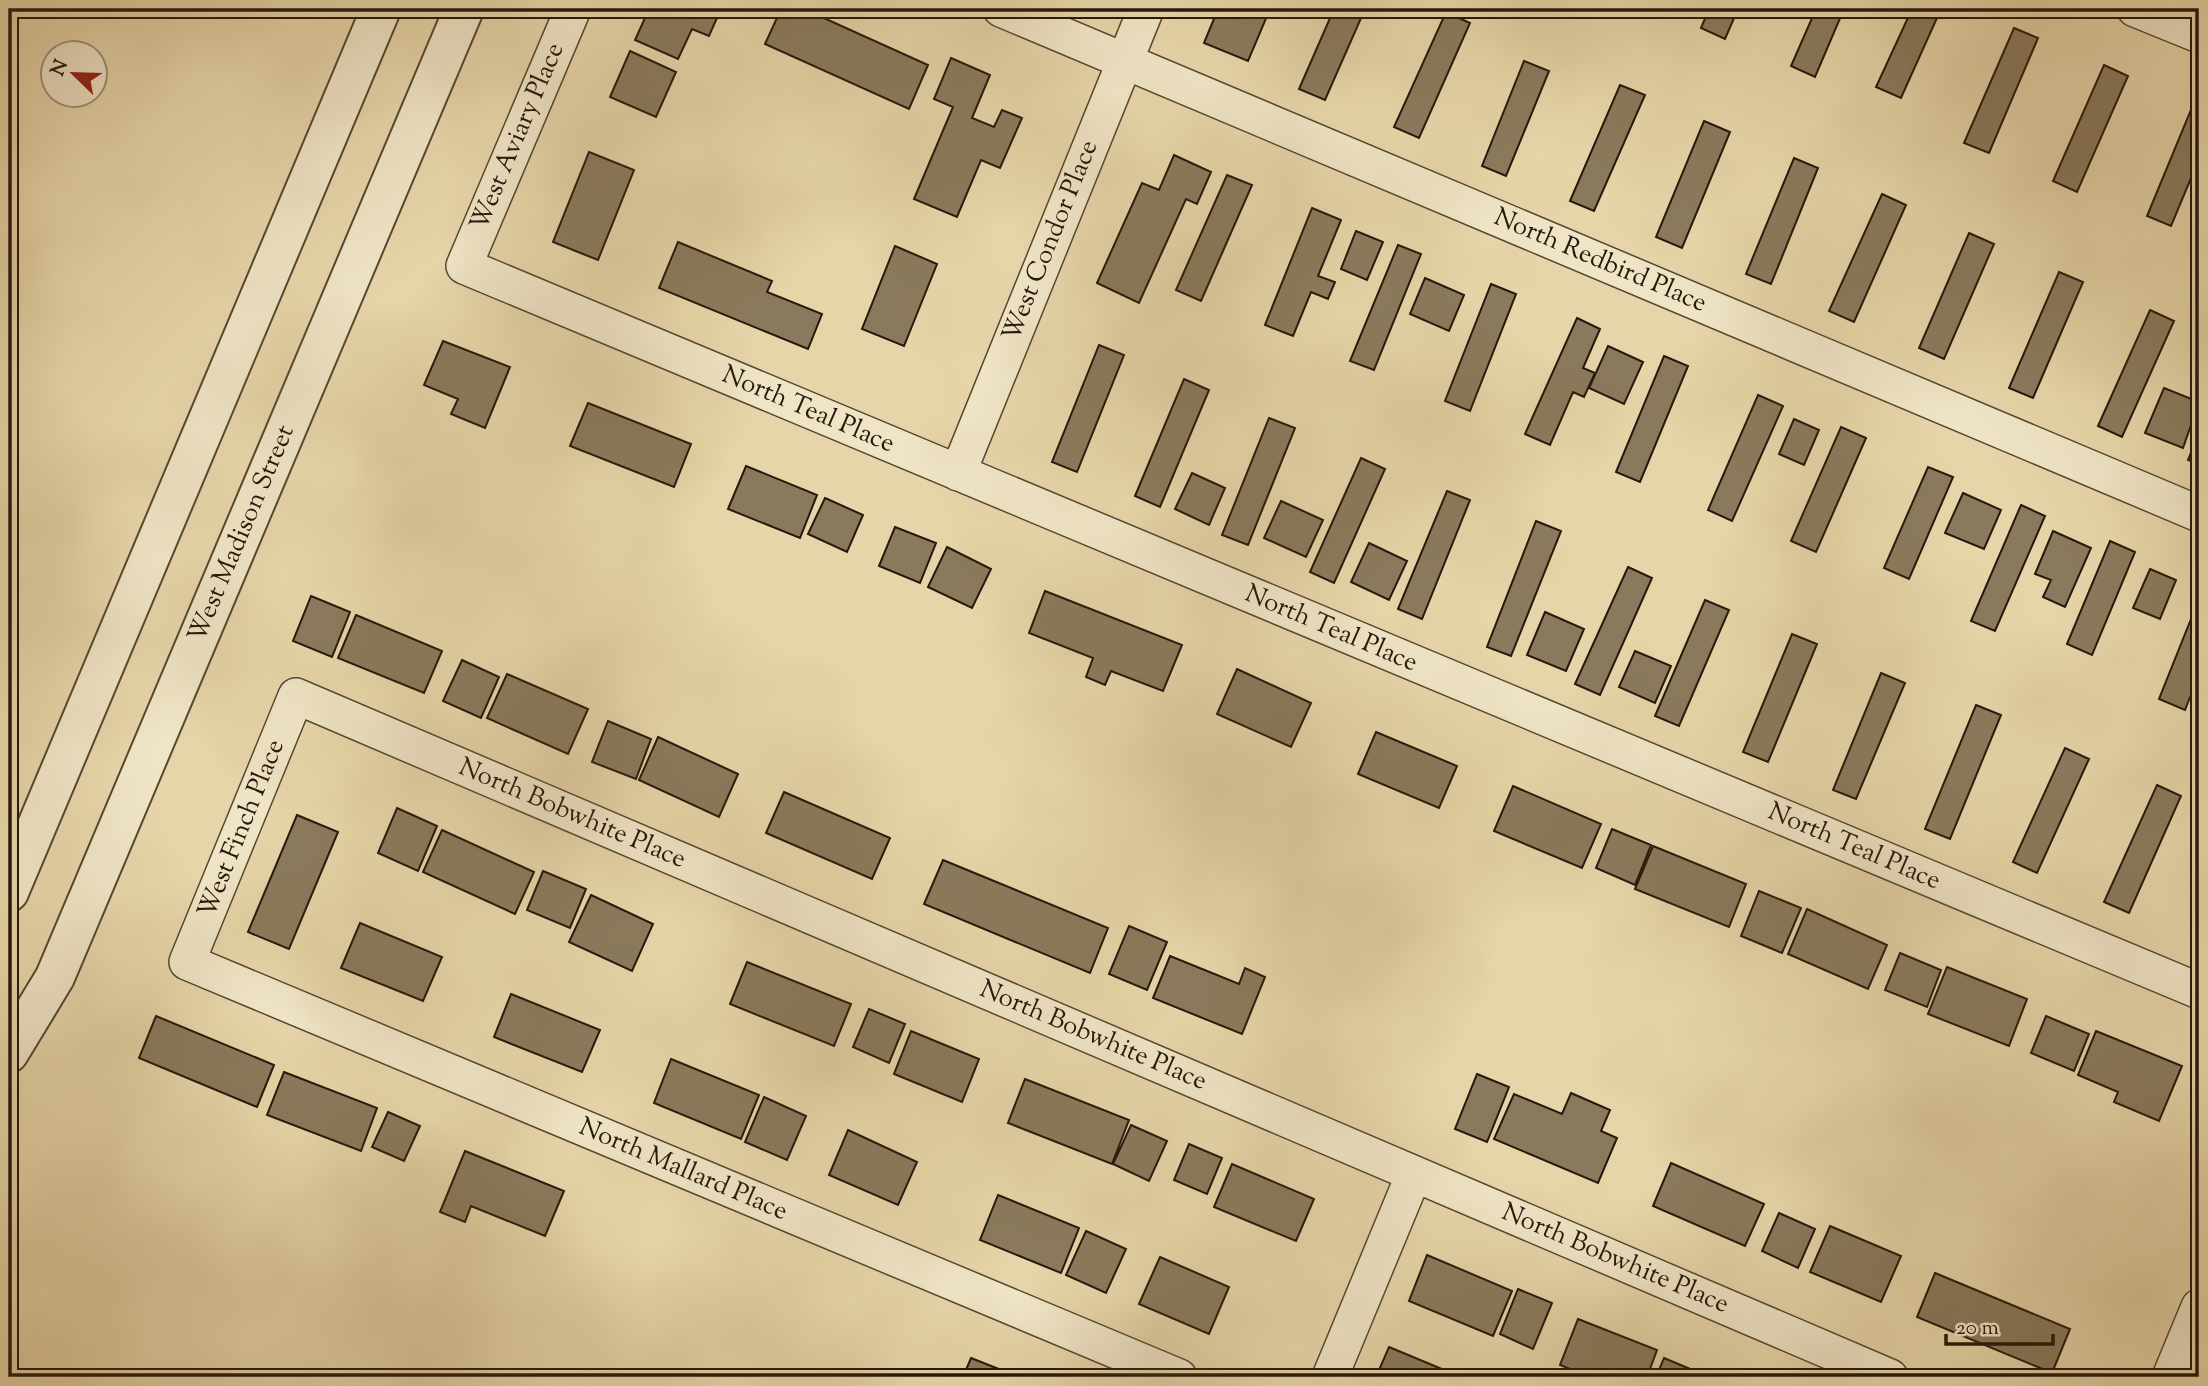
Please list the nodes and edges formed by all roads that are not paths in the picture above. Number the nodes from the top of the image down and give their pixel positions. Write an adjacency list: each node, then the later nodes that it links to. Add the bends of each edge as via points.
1 (382, 9): 13 (street)
2 (464, 9): 16 (street, West Madison Street, via 55,977)
3 (573, 9): 9 (street, West Aviary Place)
4 (1001, 9): 8 (street, North Redbird Place)
5 (1146, 9): 8 (street, West Condor Place)
6 (2135, 9): 7 (street)
7 (2199, 35)
8 (1124, 60): 10 (street, West Condor Place); 11 (street, North Redbird Place)
9 (464, 266): 10 (street, North Teal Place)
10 (958, 473): 15 (street, North Teal Place)
11 (2199, 514)
12 (296, 696): 14 (street, West Finch Place); 17 (street, North Bobwhite Place)
13 (9, 892)
14 (187, 962): 19 (street, North Mallard Place)
15 (2199, 992)
16 (9, 1053)
17 (1414, 1174): 20 (street); 21 (street, North Bobwhite Place)
18 (2199, 1307): 22 (street)
19 (1180, 1377)
20 (1330, 1377)
21 (1891, 1377)
22 (2169, 1377)

